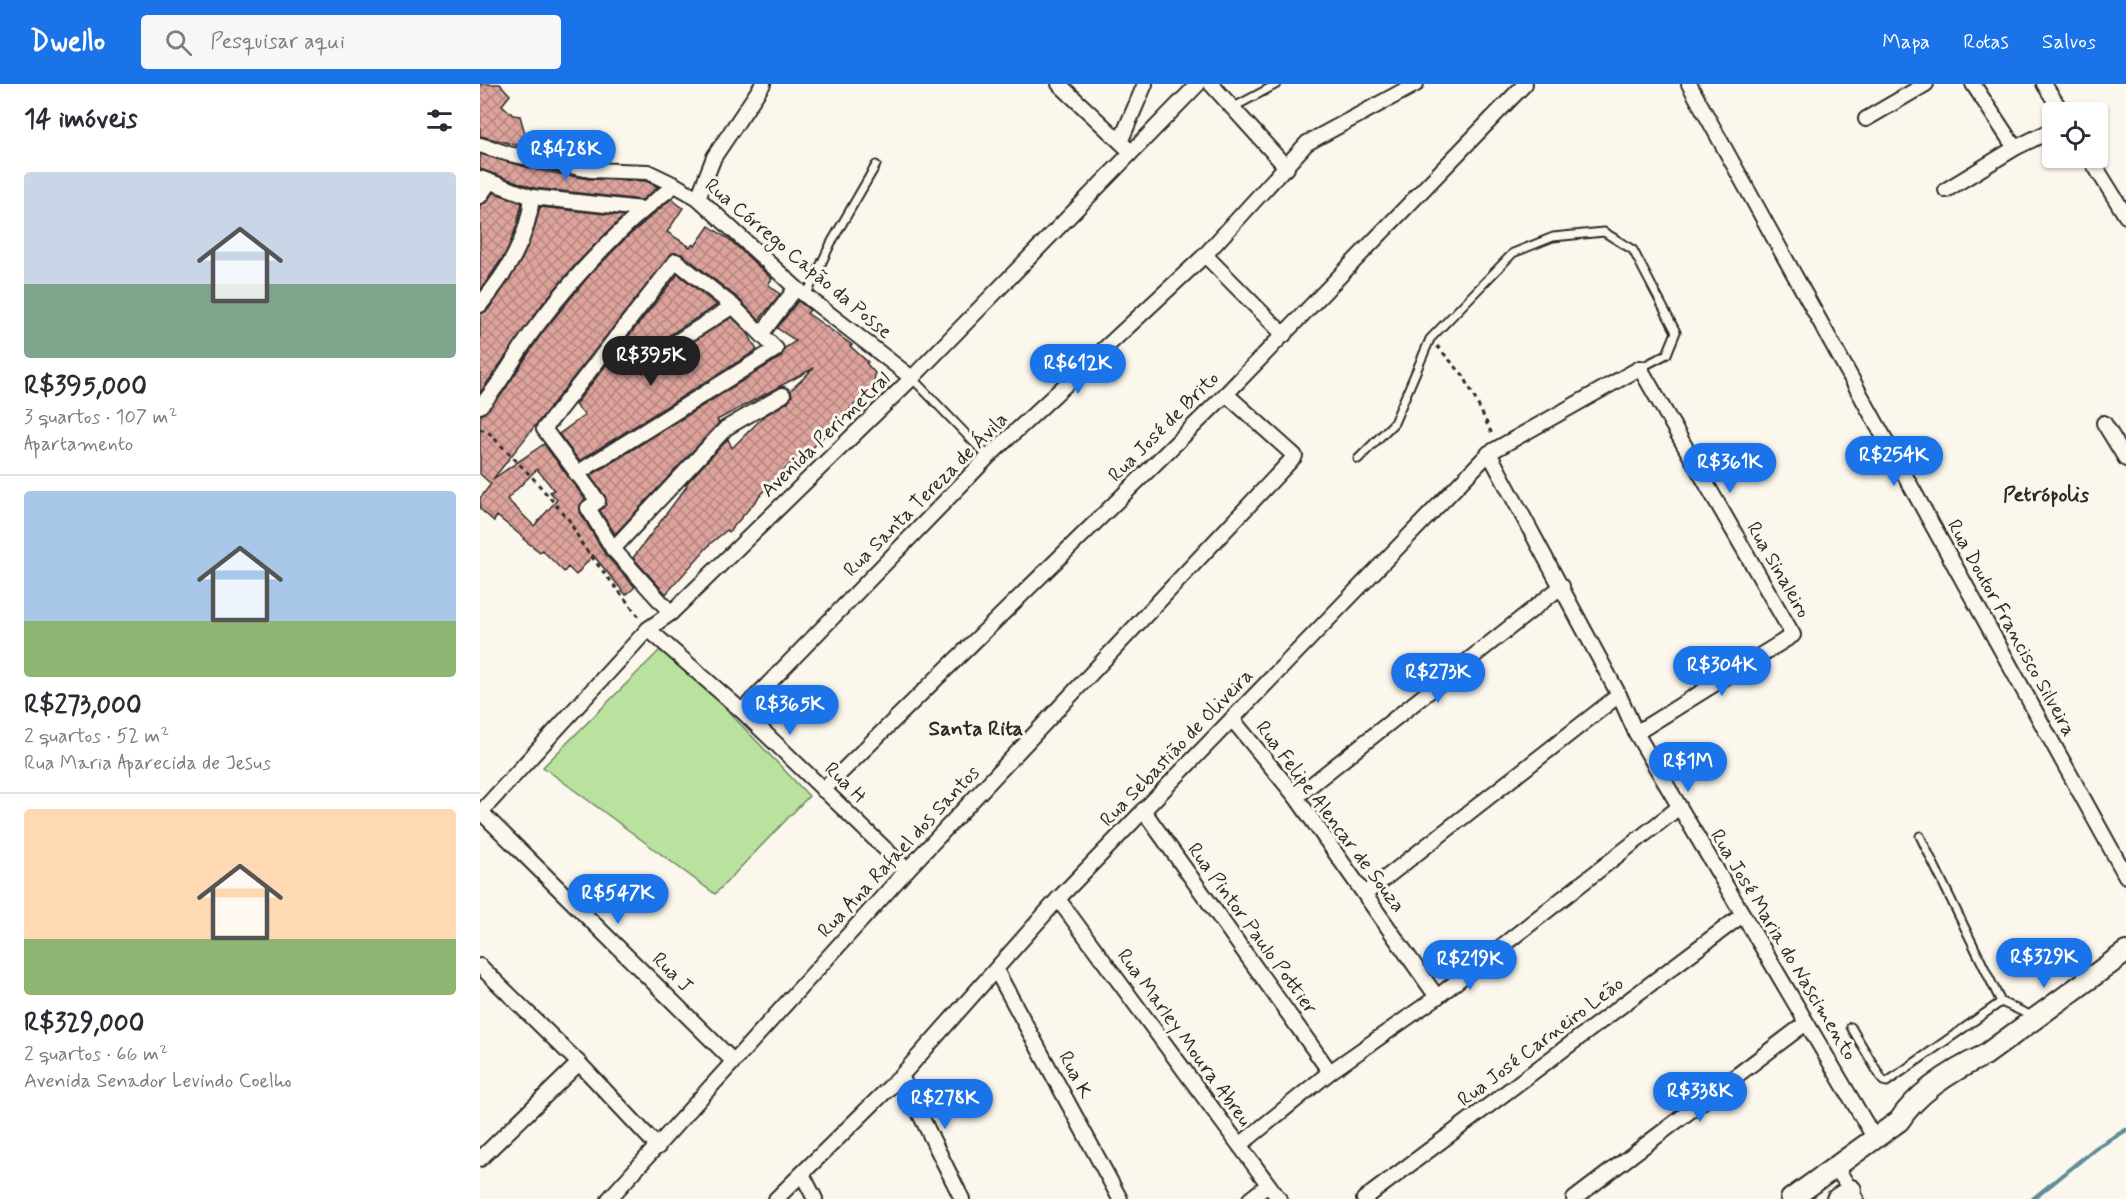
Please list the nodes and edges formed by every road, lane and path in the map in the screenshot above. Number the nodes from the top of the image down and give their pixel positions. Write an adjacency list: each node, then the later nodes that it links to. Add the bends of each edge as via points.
1 (763, 84): 29 (street, via 714,157)
2 (1059, 84): 17 (street)
3 (1145, 84): 17 (street)
4 (1198, 84): 20 (street, Avenida Perimetral)
5 (1211, 84): 14 (street)
6 (1277, 84): 14 (lane)
7 (1416, 84): 22 (street, Rua Santa Tereza de Ávila, via 1307,143)
8 (1525, 84): 37 (street, Rua José de Brito)
9 (1689, 84): 67 (street, Rua Doutor Francisco Silveira)
10 (1926, 84): 15 (street)
11 (1973, 84): 19 (street)
12 (2047, 85): 13 (street)
13 (2056, 102)
14 (1232, 108): 22 (street)
15 (1866, 119)
16 (2042, 134): 19 (street)
17 (1121, 140): 20 (street)
18 (480, 145): 25 (street, Rua Córrego Capão da Posse, via 590,170 648,172)
19 (2014, 147): 26 (street)
20 (1131, 152): 41 (street, Avenida Perimetral)
21 (876, 165): 33 (lane)
22 (1287, 168): 32 (street, Rua Santa Tereza de Ávila)
23 (2096, 168): 31 (street)
24 (484, 181): 27 (street); 28 (street)
25 (675, 185): 29 (street, Rua Córrego Capão da Posse); 30 (street)
26 (1946, 190)
27 (480, 196)
28 (532, 197): 30 (street); 34 (street, via 530,222 517,252)
29 (698, 198): 33 (street, Rua Córrego Capão da Posse)
30 (642, 209): 44 (street, via 584,268 535,327)
31 (2126, 216)
32 (1205, 255): 37 (street); 48 (street, Rua Santa Tereza de Ávila)
33 (801, 292): 36 (street); 41 (street, Rua Córrego Capão da Posse)
34 (480, 305)
35 (733, 306): 36 (street); 38 (street, via 642,364); 38 (street, via 676,261)
36 (762, 333): 51 (street, via 776,349)
37 (1284, 335): 42 (street, Rua José de Brito)
38 (616, 337): 51 (street, via 544,429)
39 (1430, 339): 40 (lane, via 1514,253 1553,237 1604,232 1633,250 1676,332 1667,354); 47 (path, via 1464,376 1493,434); 49 (lane, via 1394,423)
40 (1640, 368): 47 (street, Rua Sebastião de Oliveira); 59 (street, Rua Sinaleiro, via 1793,635)
41 (912, 378): 48 (lane); 54 (street, Avenida Perimetral)
42 (1226, 394): 60 (street, Rua José de Brito); 66 (street, Rua Ana Rafael dos Santos, via 1295,456)
43 (783, 395): 52 (street, via 726,428)
44 (480, 406)
45 (2104, 423): 50 (street)
46 (480, 429): 55 (path, via 488,432 569,520 583,546)
47 (1490, 453): 53 (street, Rua José Maria do Nascimento); 58 (street, Rua Sebastião de Oliveira)
48 (988, 457): 57 (street, Rua Santa Tereza de Ávila)
49 (1358, 459)
50 (2126, 459)
51 (576, 474): 52 (street, via 598,501 588,508)
52 (613, 549): 54 (street)
53 (1562, 586): 56 (street, Rua José Maria do Nascimento); 61 (street)
54 (671, 613): 55 (street, Avenida Perimetral)
55 (648, 629): 57 (street, Rua H); 64 (street, Avenida Perimetral)
56 (1619, 694): 59 (street, Rua José Maria do Nascimento); 68 (street)
57 (742, 711): 60 (street, Rua H)
58 (1232, 719): 61 (street, Rua Felipe Alencar de Souza); 63 (street, Rua Sebastião de Oliveira)
59 (1636, 733): 62 (street, Rua José Maria do Nascimento)
60 (823, 790): 66 (street, Rua H)
61 (1296, 797): 68 (street, Rua Felipe Alencar de Souza)
62 (1678, 808): 70 (street, Rua José Maria do Nascimento); 74 (street)
63 (1143, 810): 69 (street, Rua Sebastião de Oliveira); 81 (street, Rua Pintor Paulo Pottier)
64 (481, 812): 79 (street, Rua J)
65 (1920, 836): 75 (lane)
66 (907, 870): 79 (street, Rua Ana Rafael dos Santos)
67 (2126, 876)
68 (1365, 894): 74 (street, Rua Felipe Alencar de Souza)
69 (1058, 899): 73 (street, Rua Sebastião de Oliveira); 84 (street, Rua Marley Moura Abreu)
70 (1741, 916): 77 (street, Rua José Maria do Nascimento); 98 (street, Rua José Carneiro Leão)
71 (2126, 952): 76 (street)
72 (480, 966): 80 (street)
73 (996, 970): 82 (street, Rua Sebastião de Oliveira); 95 (street, Rua K)
74 (1437, 997): 81 (street)
75 (2001, 1002): 76 (lane); 78 (lane, via 1887,1082 1882,1081)
76 (2038, 1017): 83 (street, via 1910,1104 1899,1121)
77 (1806, 1023): 83 (street, Rua José Maria do Nascimento); 99 (street)
78 (1851, 1027)
79 (733, 1061): 85 (street, Rua Ana Rafael dos Santos)
80 (579, 1063): 85 (street); 86 (street)
81 (1330, 1072): 84 (street)
82 (901, 1076): 88 (street, Rua Sebastião de Oliveira); 94 (street)
83 (1875, 1139): 87 (street)
84 (1240, 1145): 89 (street, Rua Marley Moura Abreu)
85 (658, 1147): 91 (street, Rua Ana Rafael dos Santos)
86 (480, 1159)
87 (1836, 1167): 90 (street); 100 (street)
88 (802, 1174): 92 (street, Rua Sebastião de Oliveira); 93 (street)
89 (1268, 1185): 96 (street); 97 (street, Rua Marley Moura Abreu)
90 (1848, 1196)
91 (609, 1199)
92 (776, 1199)
93 (815, 1199)
94 (962, 1199)
95 (1120, 1199)
96 (1250, 1199)
97 (1280, 1199)
98 (1364, 1199)
99 (1574, 1199)
100 (1791, 1199)

